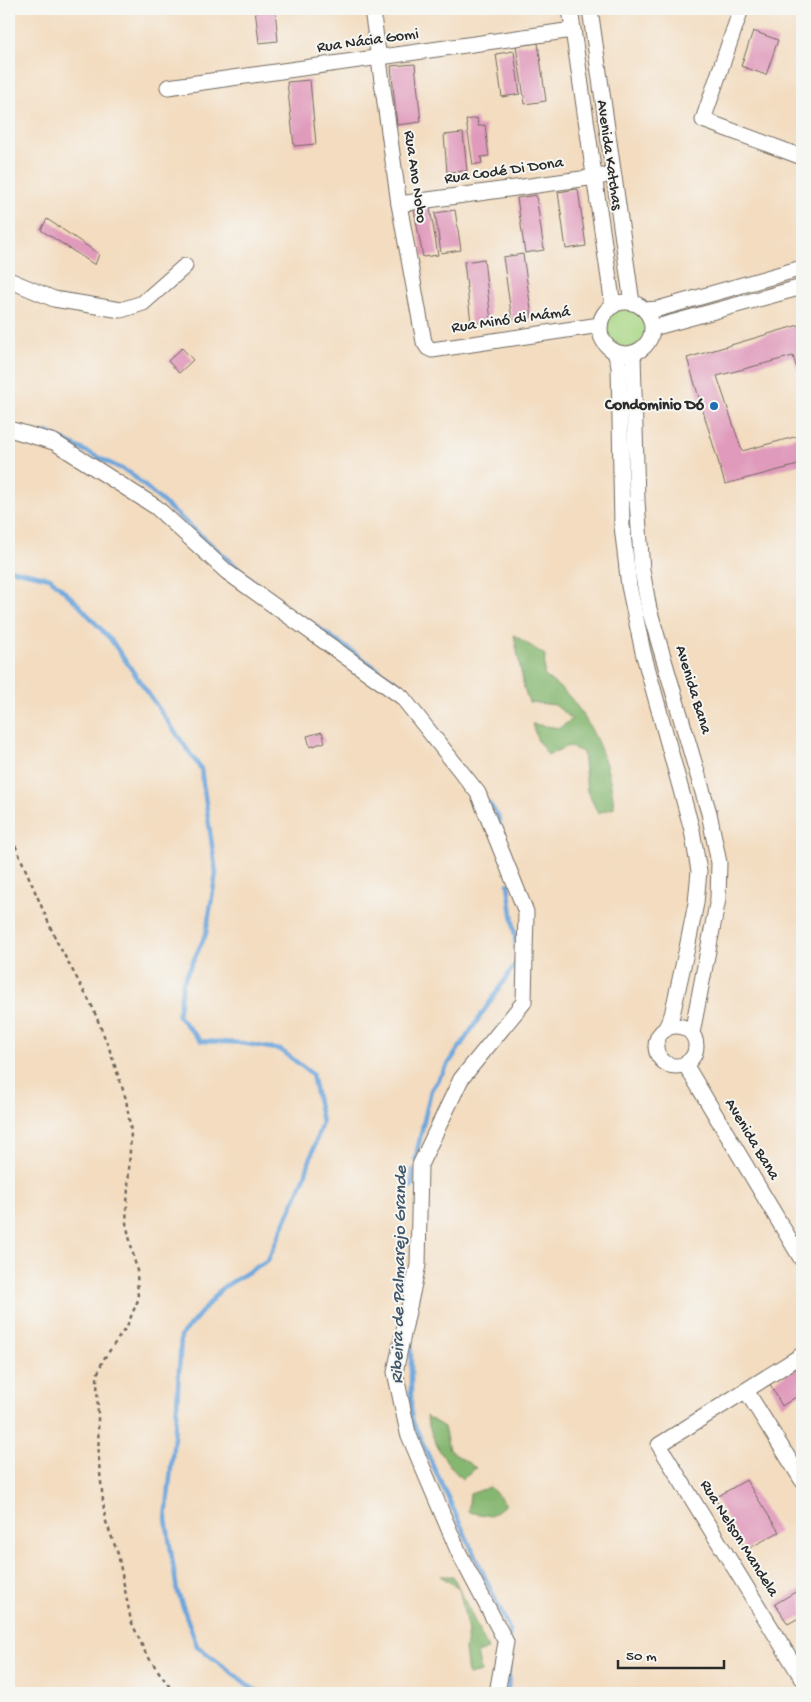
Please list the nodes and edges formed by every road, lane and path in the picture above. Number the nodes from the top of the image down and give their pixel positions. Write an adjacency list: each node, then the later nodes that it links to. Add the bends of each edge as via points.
1 (372, 9): 6 (street, Rua Ano Nobo)
2 (570, 9): 5 (street, Avenida Katchas)
3 (590, 9): 9 (street, Avenida Katchas)
4 (741, 9): 8 (street, via 703,120)
5 (573, 30): 6 (street, Rua Nácia Gomi); 10 (street, Avenida Katchas)
6 (379, 58): 7 (street, Rua Nácia Gomi); 11 (street, Rua Ano Nobo)
7 (168, 87)
8 (802, 157)
9 (614, 175): 10 (street, Rua Codé Di Dona); 17 (street, Avenida Katchas)
10 (593, 177): 11 (street, Rua Codé Di Dona); 16 (street, Avenida Katchas)
11 (399, 204): 20 (street, Rua Ano Nobo, via 424,342)
12 (185, 266): 14 (street, via 143,303 121,310 54,299)
13 (802, 268): 17 (street, via 658,309)
14 (9, 280)
15 (802, 287): 19 (street)
16 (613, 306): 17 (street); 18 (street, via 603,316)
17 (638, 306): 19 (street)
18 (600, 325): 20 (street, Rua Minó di Mámá, via 432,350); 21 (street, via 604,343)
19 (653, 328): 22 (street, via 642,350)
20 (428, 348)
21 (615, 352): 22 (street); 25 (street, via 619,366 622,526 629,586 643,652 692,830 698,871 696,903 687,948 672,1015)
22 (633, 354): 26 (street, Avenida Bana, via 642,570 649,609 709,814 719,863 718,899)
23 (9, 429): 35 (street, via 54,442 156,507 227,572 402,697 478,793 526,912 524,1002 461,1080 420,1165 418,1265 395,1372 408,1433 459,1553 506,1642)
24 (9, 830): 34 (path, via 53,932 92,1006 126,1099 131,1132 126,1223 138,1300 130,1320 103,1360 97,1375 98,1464 105,1519 118,1554 131,1621 146,1654)
25 (665, 1030): 26 (street, via 679,1026); 27 (street, via 657,1039 659,1056 674,1066)
26 (692, 1034): 27 (street, via 695,1054)
27 (686, 1064): 28 (street, Avenida Bana)
28 (802, 1260)
29 (802, 1355): 30 (street)
30 (747, 1392): 31 (street); 32 (street, Rua Nelson Mandela, via 659,1445)
31 (802, 1480)
32 (797, 1657): 33 (street, Rua Nelson Mandela)
33 (802, 1678)
34 (174, 1693)
35 (497, 1693)

